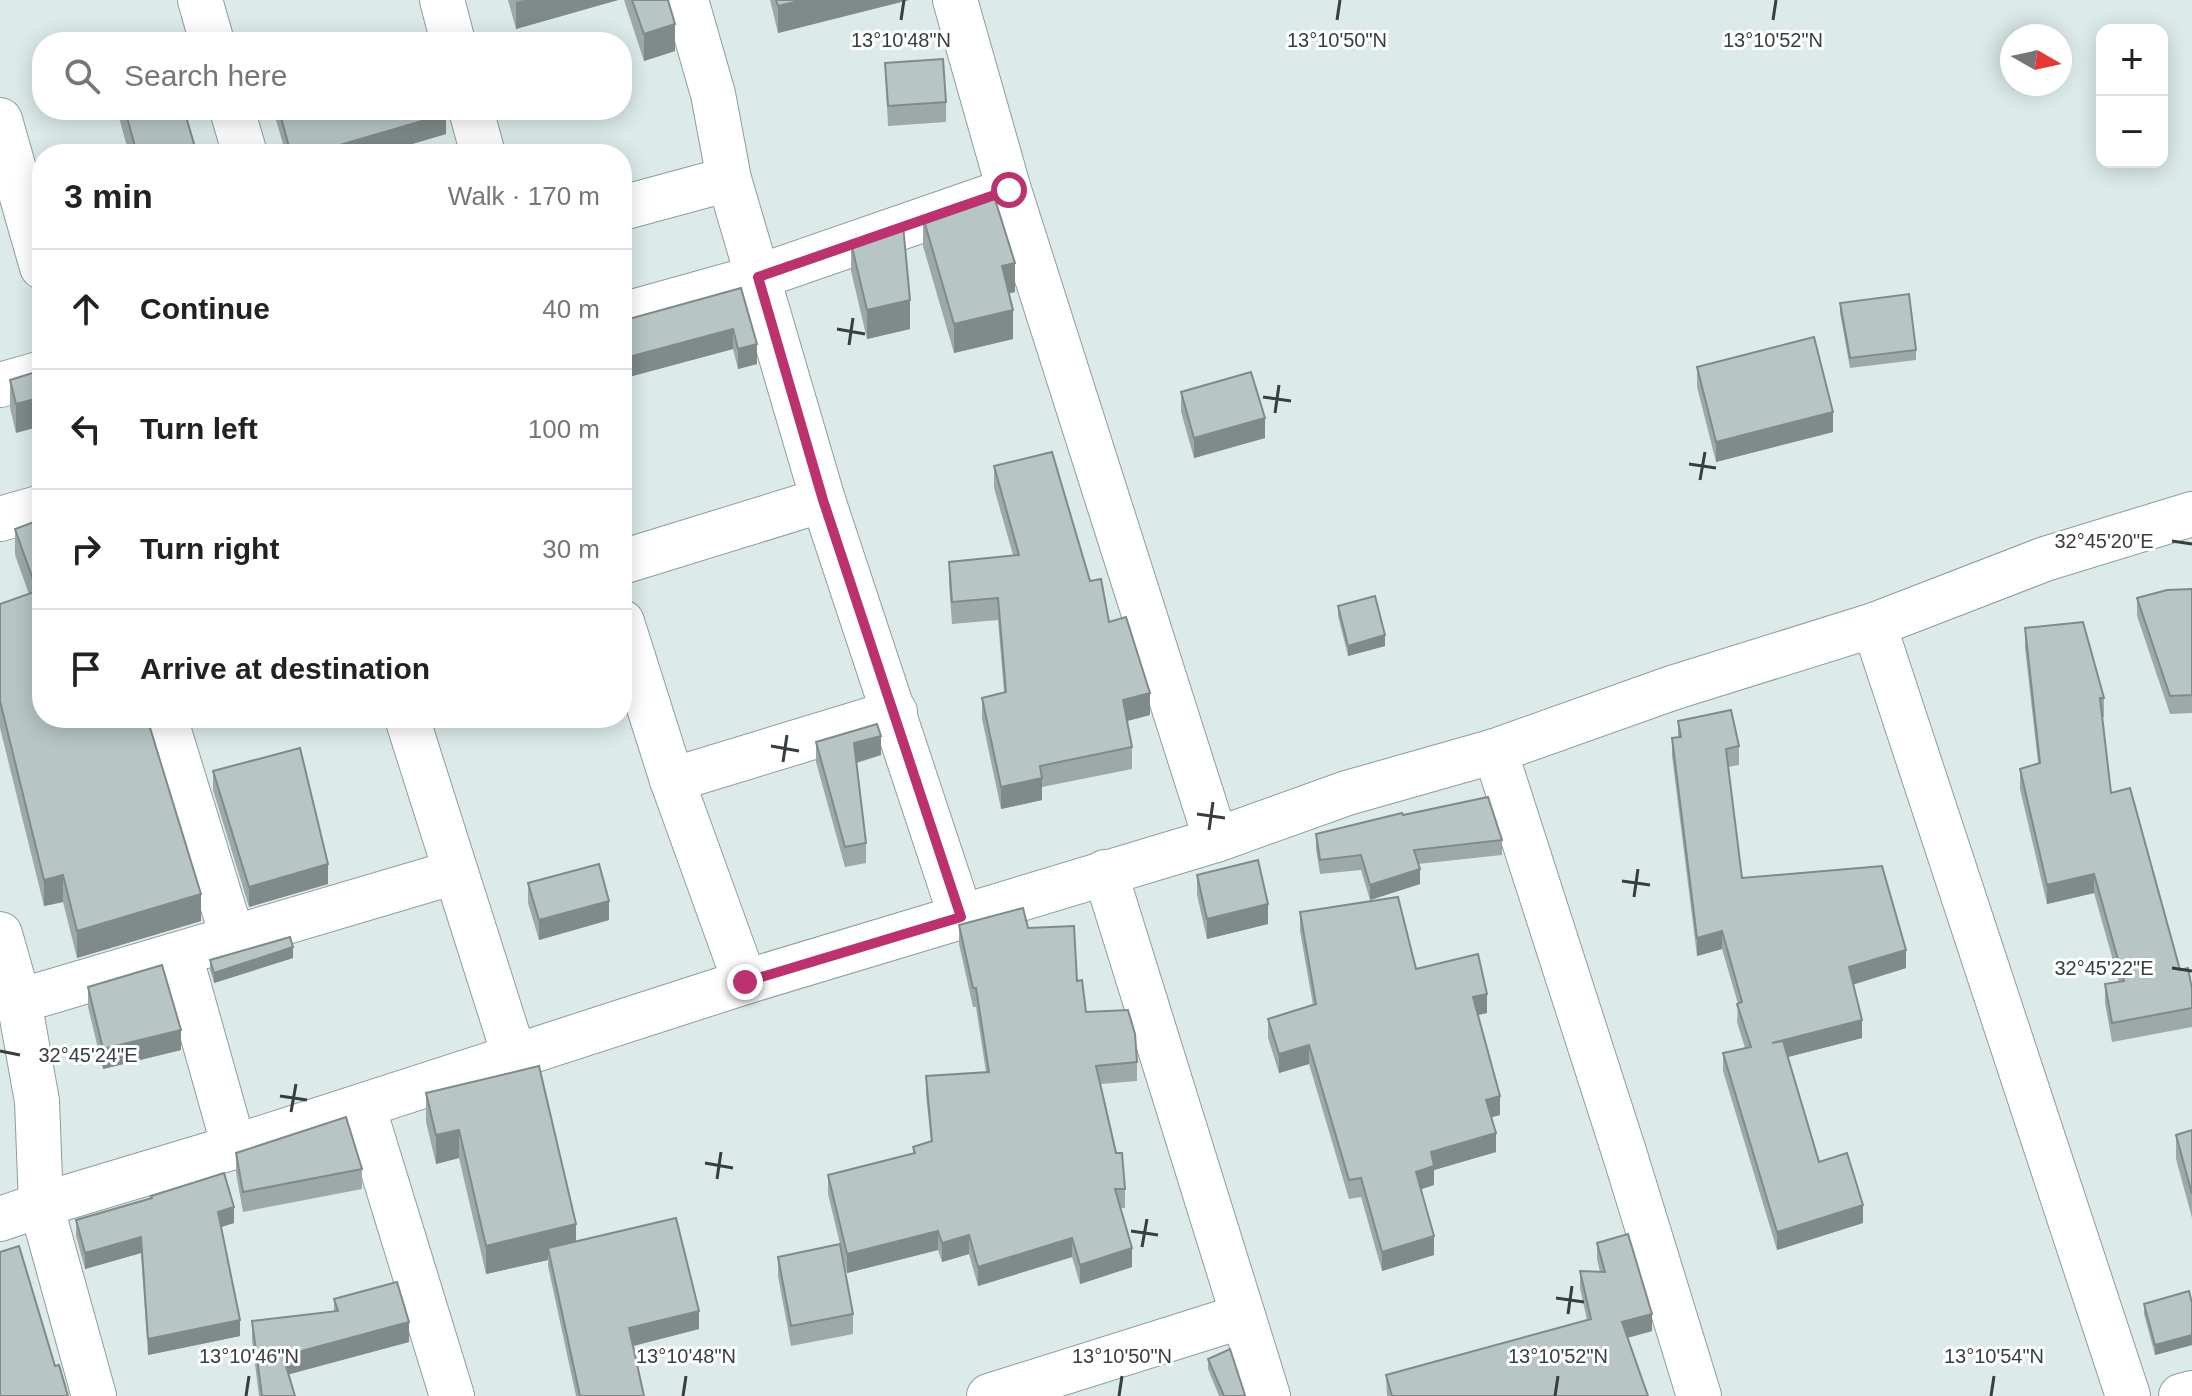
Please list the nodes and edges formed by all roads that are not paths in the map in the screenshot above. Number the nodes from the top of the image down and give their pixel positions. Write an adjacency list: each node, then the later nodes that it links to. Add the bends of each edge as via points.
1 (200, 0): 5 (street)
2 (442, 0): 6 (street)
3 (686, 0): 12 (street, via 713,94)
4 (955, 0): 13 (street)
5 (209, 32)
6 (450, 32)
7 (235, 120): 10 (street)
8 (474, 120): 11 (street)
9 (0, 122): 15 (street)
10 (242, 144)
11 (480, 144)
12 (729, 179): 14 (street); 16 (street)
13 (1009, 190): 16 (street); 32 (street)
14 (632, 205)
15 (32, 232)
16 (758, 277): 17 (street); 20 (street)
17 (632, 312)
18 (32, 376): 19 (street)
19 (0, 385)
20 (823, 500): 24 (street); 27 (street)
21 (32, 510): 23 (street)
22 (2192, 514): 25 (street, via 2045,559)
23 (0, 519)
24 (632, 559)
25 (1874, 625): 30 (street); 53 (street)
26 (632, 654): 31 (street)
27 (895, 712): 31 (street); 35 (street)
28 (180, 728): 37 (street)
29 (410, 728): 33 (street)
30 (1495, 751): 32 (street, via 1347,793); 52 (street)
31 (672, 780): 39 (street)
32 (1216, 840): 34 (street)
33 (455, 872): 37 (street); 41 (street)
34 (1105, 872): 35 (street); 46 (street)
35 (961, 917): 39 (street)
36 (0, 934): 40 (street)
37 (233, 939): 38 (street)
38 (180, 955): 40 (street); 43 (street)
39 (745, 982): 41 (street)
40 (19, 1001): 44 (street, via 37,1101)
41 (515, 1058): 42 (street)
42 (363, 1106): 43 (street); 49 (street)
43 (234, 1147): 44 (street)
44 (41, 1205): 45 (street); 48 (street)
45 (0, 1219)
46 (1243, 1316): 50 (street); 51 (street)
47 (2192, 1393): 54 (street)
48 (94, 1396)
49 (452, 1396)
50 (989, 1396)
51 (1268, 1396)
52 (1699, 1396)
53 (2128, 1396)
54 (2181, 1396)

